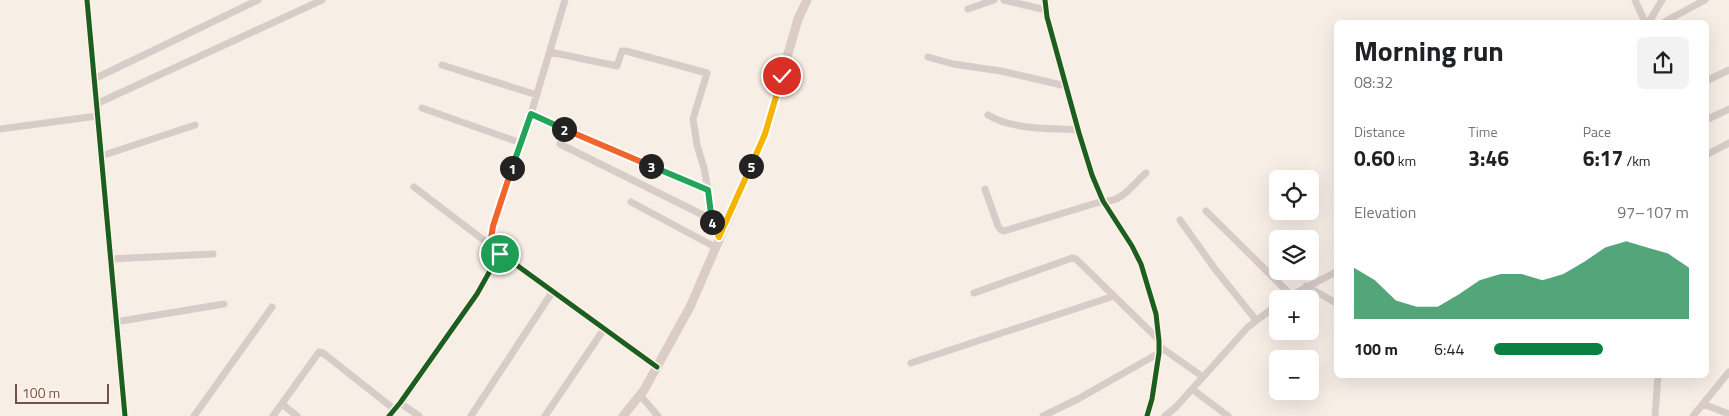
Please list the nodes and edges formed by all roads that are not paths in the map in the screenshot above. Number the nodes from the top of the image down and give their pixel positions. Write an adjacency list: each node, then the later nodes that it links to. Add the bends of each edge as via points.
1 (87, 0): 21 (street)
2 (258, 0): 21 (street)
3 (322, 0): 25 (street)
4 (565, 0): 17 (street)
5 (806, 0): 49 (main road, via 765,134)
6 (994, 0): 12 (street)
7 (1004, 0): 13 (street)
8 (1045, 0): 13 (street)
9 (1635, 0): 14 (street)
10 (1662, 0): 15 (street)
11 (1704, 0): 16 (street)
12 (968, 9)
13 (1046, 10): 23 (street)
14 (1646, 20)
15 (1648, 20)
16 (1668, 20)
17 (550, 52): 24 (street); 43 (street, via 617,66 622,51 626,51 707,73 693,119)
18 (928, 57): 23 (street)
19 (442, 65): 24 (street)
20 (1729, 70): 22 (street)
21 (94, 79): 25 (street)
22 (1709, 80)
23 (1066, 86): 34 (street)
24 (537, 95): 28 (street)
25 (96, 104): 30 (street)
26 (422, 108): 35 (street)
27 (1729, 108): 31 (street)
28 (531, 114): 35 (street); 43 (street)
29 (988, 115): 34 (street, via 1009,124)
30 (97, 116): 33 (street); 39 (street)
31 (1709, 118)
32 (195, 125): 39 (street)
33 (0, 129)
34 (1078, 130): 44 (street)
35 (521, 143): 50 (street, via 493,226)
36 (1729, 143): 38 (street)
37 (560, 144): 47 (street)
38 (1709, 153)
39 (101, 156): 54 (street)
40 (1146, 173): 44 (street, via 1123,196)
41 (414, 187): 50 (street)
42 (985, 189): 44 (street, via 998,226 1004,231)
43 (708, 190): 47 (street)
44 (1103, 201): 69 (street, via 1141,264 1156,314)
45 (632, 202): 51 (street)
46 (1206, 211): 57 (street)
47 (711, 219): 49 (street)
48 (1180, 220): 66 (street)
49 (719, 237): 51 (main road)
50 (490, 245): 53 (street)
51 (715, 247): 71 (main road, via 690,307)
52 (213, 254): 54 (street)
53 (500, 254): 59 (street); 77 (street, via 477,294)
54 (110, 259): 67 (street)
55 (1334, 273): 56 (street)
56 (1306, 286): 58 (street); 62 (street)
57 (1281, 290)
58 (1299, 290)
59 (553, 291): 68 (street); 88 (street)
60 (974, 293): 61 (street, via 1075,258)
61 (1114, 296): 69 (street); 70 (street)
62 (1334, 302)
63 (224, 304): 67 (street)
64 (272, 307): 83 (street)
65 (1269, 311): 66 (street)
66 (1256, 320): 73 (street)
67 (115, 322): 82 (street)
68 (604, 329): 71 (street); 89 (street)
69 (1159, 347): 73 (street); 92 (street, via 1078,399); 93 (street)
70 (911, 363)
71 (657, 367): 76 (main road)
72 (1729, 372): 79 (street)
73 (1203, 377): 75 (street)
74 (1658, 378): 96 (street)
75 (1192, 389): 94 (street); 95 (street)
76 (640, 395): 90 (main road); 91 (street)
77 (400, 403): 80 (street); 87 (street)
78 (282, 404): 80 (street, via 319,352); 84 (street); 85 (street)
79 (1703, 404): 81 (street); 97 (street)
80 (394, 409): 86 (street)
81 (1729, 414)
82 (125, 416)
83 (194, 416)
84 (273, 416)
85 (297, 416)
86 (389, 416)
87 (419, 416)
88 (471, 416)
89 (545, 416)
90 (622, 416)
91 (658, 416)
92 (1043, 416)
93 (1147, 416)
94 (1165, 416)
95 (1228, 416)
96 (1655, 416)
97 (1693, 416)

